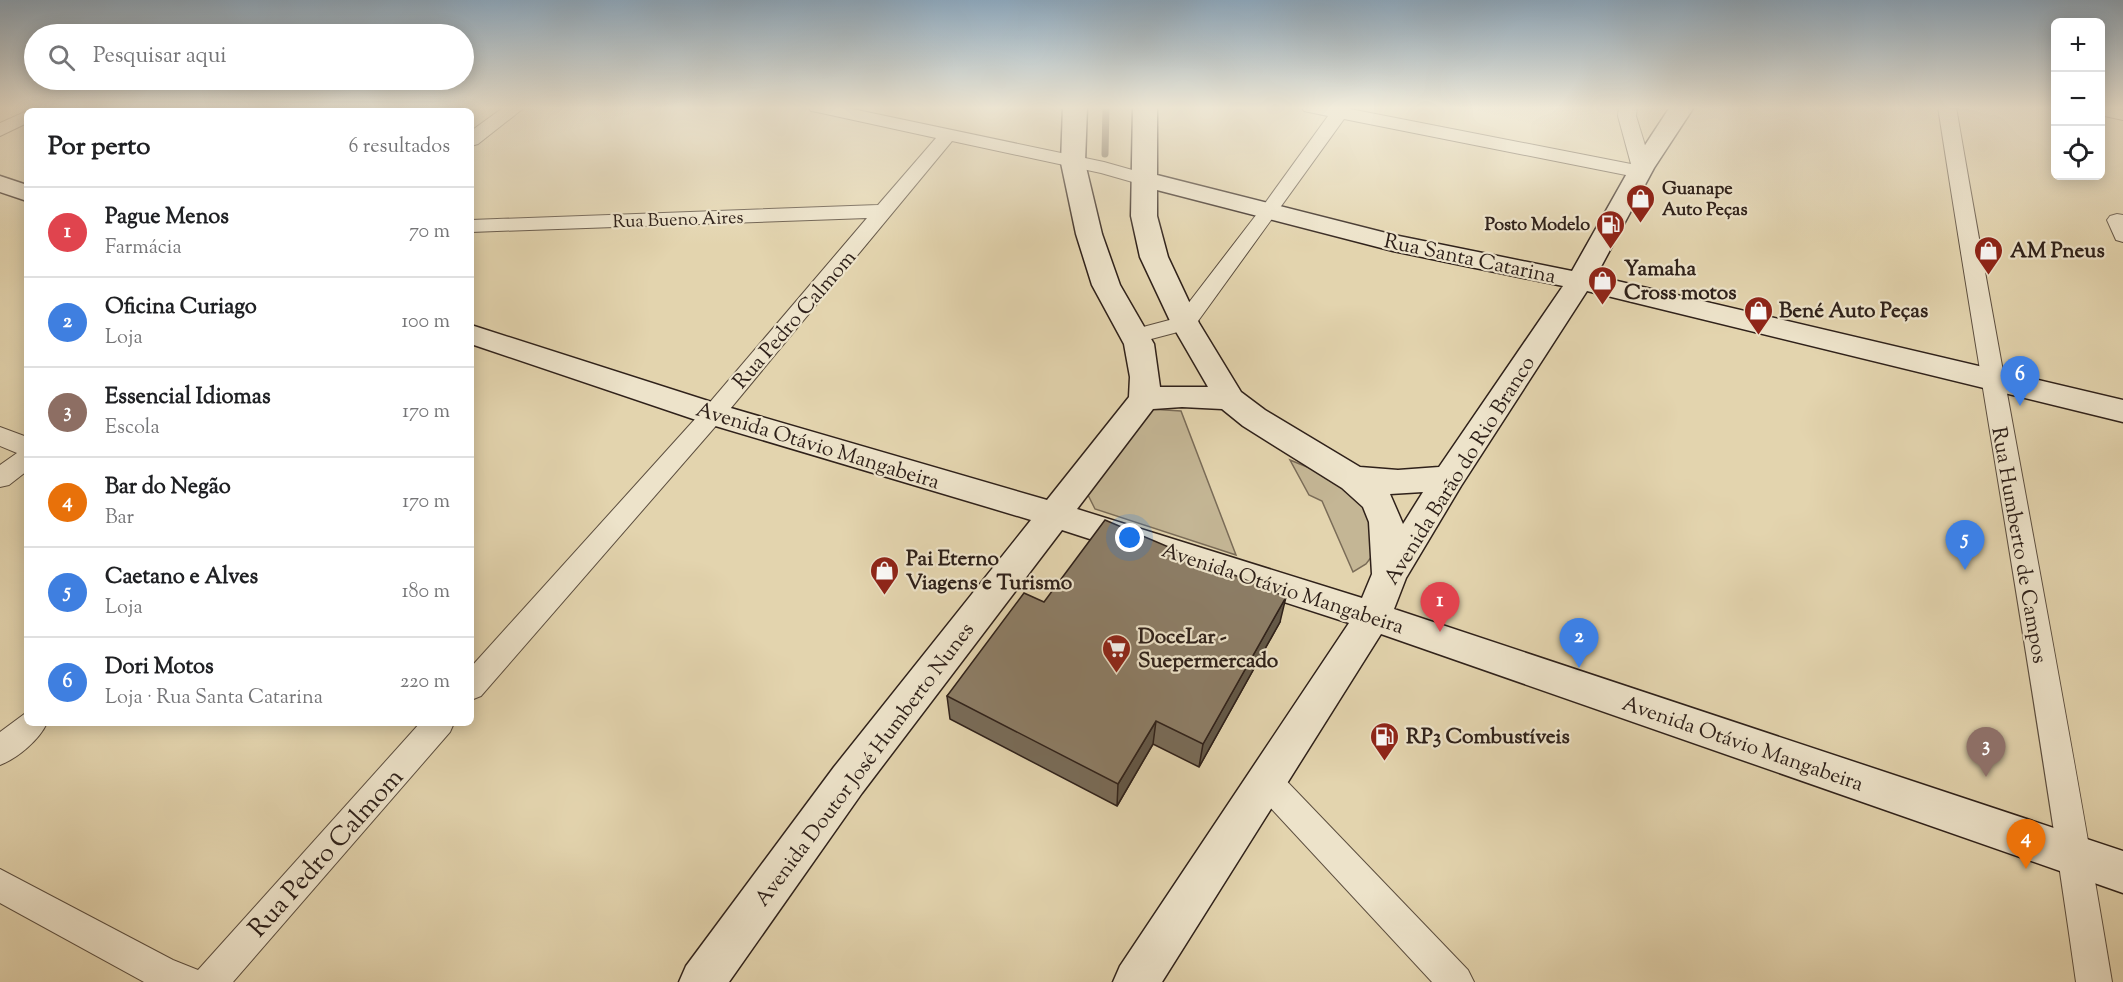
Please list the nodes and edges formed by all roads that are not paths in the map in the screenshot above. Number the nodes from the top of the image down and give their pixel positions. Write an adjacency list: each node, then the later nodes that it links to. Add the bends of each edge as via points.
1 (933, 153): 16 (street, Rua Pedro Calmom)
2 (1026, 153): 10 (street, Rua Santa Catarina)
3 (1073, 153): 10 (main road)
4 (1144, 153): 12 (main road)
5 (1311, 153): 15 (street)
6 (1555, 153): 11 (street)
7 (1636, 153): 11 (street)
8 (1652, 153): 11 (main road, Avenida Barão do Rio Branco)
9 (1954, 153): 22 (street, Rua Humberto de Campos)
10 (1073, 163): 12 (street, Rua Santa Catarina); 20 (main road, via 1089,234 1106,285)
11 (1641, 170): 18 (main road, Avenida Barão do Rio Branco)
12 (1143, 179): 15 (main road, Rua Santa Catarina); 19 (main road, via 1149,240)
13 (0, 184): 14 (main road)
14 (24, 192)
15 (1270, 210): 18 (main road, Rua Santa Catarina, via 1393,243); 19 (street)
16 (886, 212): 17 (street, Rua Bueno Aires); 26 (street, Rua Pedro Calmom)
17 (474, 226)
18 (1580, 281): 22 (main road, Rua Santa Catarina); 32 (main road, Avenida Barão do Rio Branco)
19 (1185, 323): 20 (street); 24 (main road)
20 (1136, 336): 23 (main road, via 1143,365)
21 (474, 337): 26 (main road, Avenida Otávio Mangabeira)
22 (1991, 378): 25 (main road, Rua Santa Catarina); 41 (street, Rua Humberto de Campos)
23 (1144, 399): 24 (main road); 33 (main road, Avenida Doutor José Humberto Nunes)
24 (1230, 399): 31 (main road, via 1254,418)
25 (2123, 411)
26 (712, 414): 33 (main road, Avenida Otávio Mangabeira); 36 (street, Rua Pedro Calmom)
27 (0, 436): 28 (street)
28 (24, 446)
29 (24, 460): 30 (street)
30 (0, 478)
31 (1354, 478): 32 (main road, via 1398,482); 34 (main road, via 1381,508 1389,544)
32 (1449, 478): 34 (main road, Avenida Barão do Rio Branco)
33 (1056, 515): 35 (main road, Avenida Otávio Mangabeira); 46 (main road, Avenida Doutor José Humberto Nunes, via 848,780)
34 (1390, 574): 35 (main road, Avenida Barão do Rio Branco)
35 (1373, 616): 40 (main road, Avenida Barão do Rio Branco); 41 (main road, Avenida Otávio Mangabeira)
36 (474, 684)
37 (29, 726): 39 (street)
38 (436, 726): 45 (street, Rua Pedro Calmom)
39 (0, 751)
40 (1265, 780): 47 (main road, Avenida Barão do Rio Branco); 48 (street)
41 (2075, 858): 42 (main road, Avenida Otávio Mangabeira); 49 (street, Rua Humberto de Campos)
42 (2123, 872)
43 (0, 885): 44 (street)
44 (165, 979)
45 (210, 982)
46 (702, 982)
47 (1136, 982)
48 (1456, 982)
49 (2094, 982)

